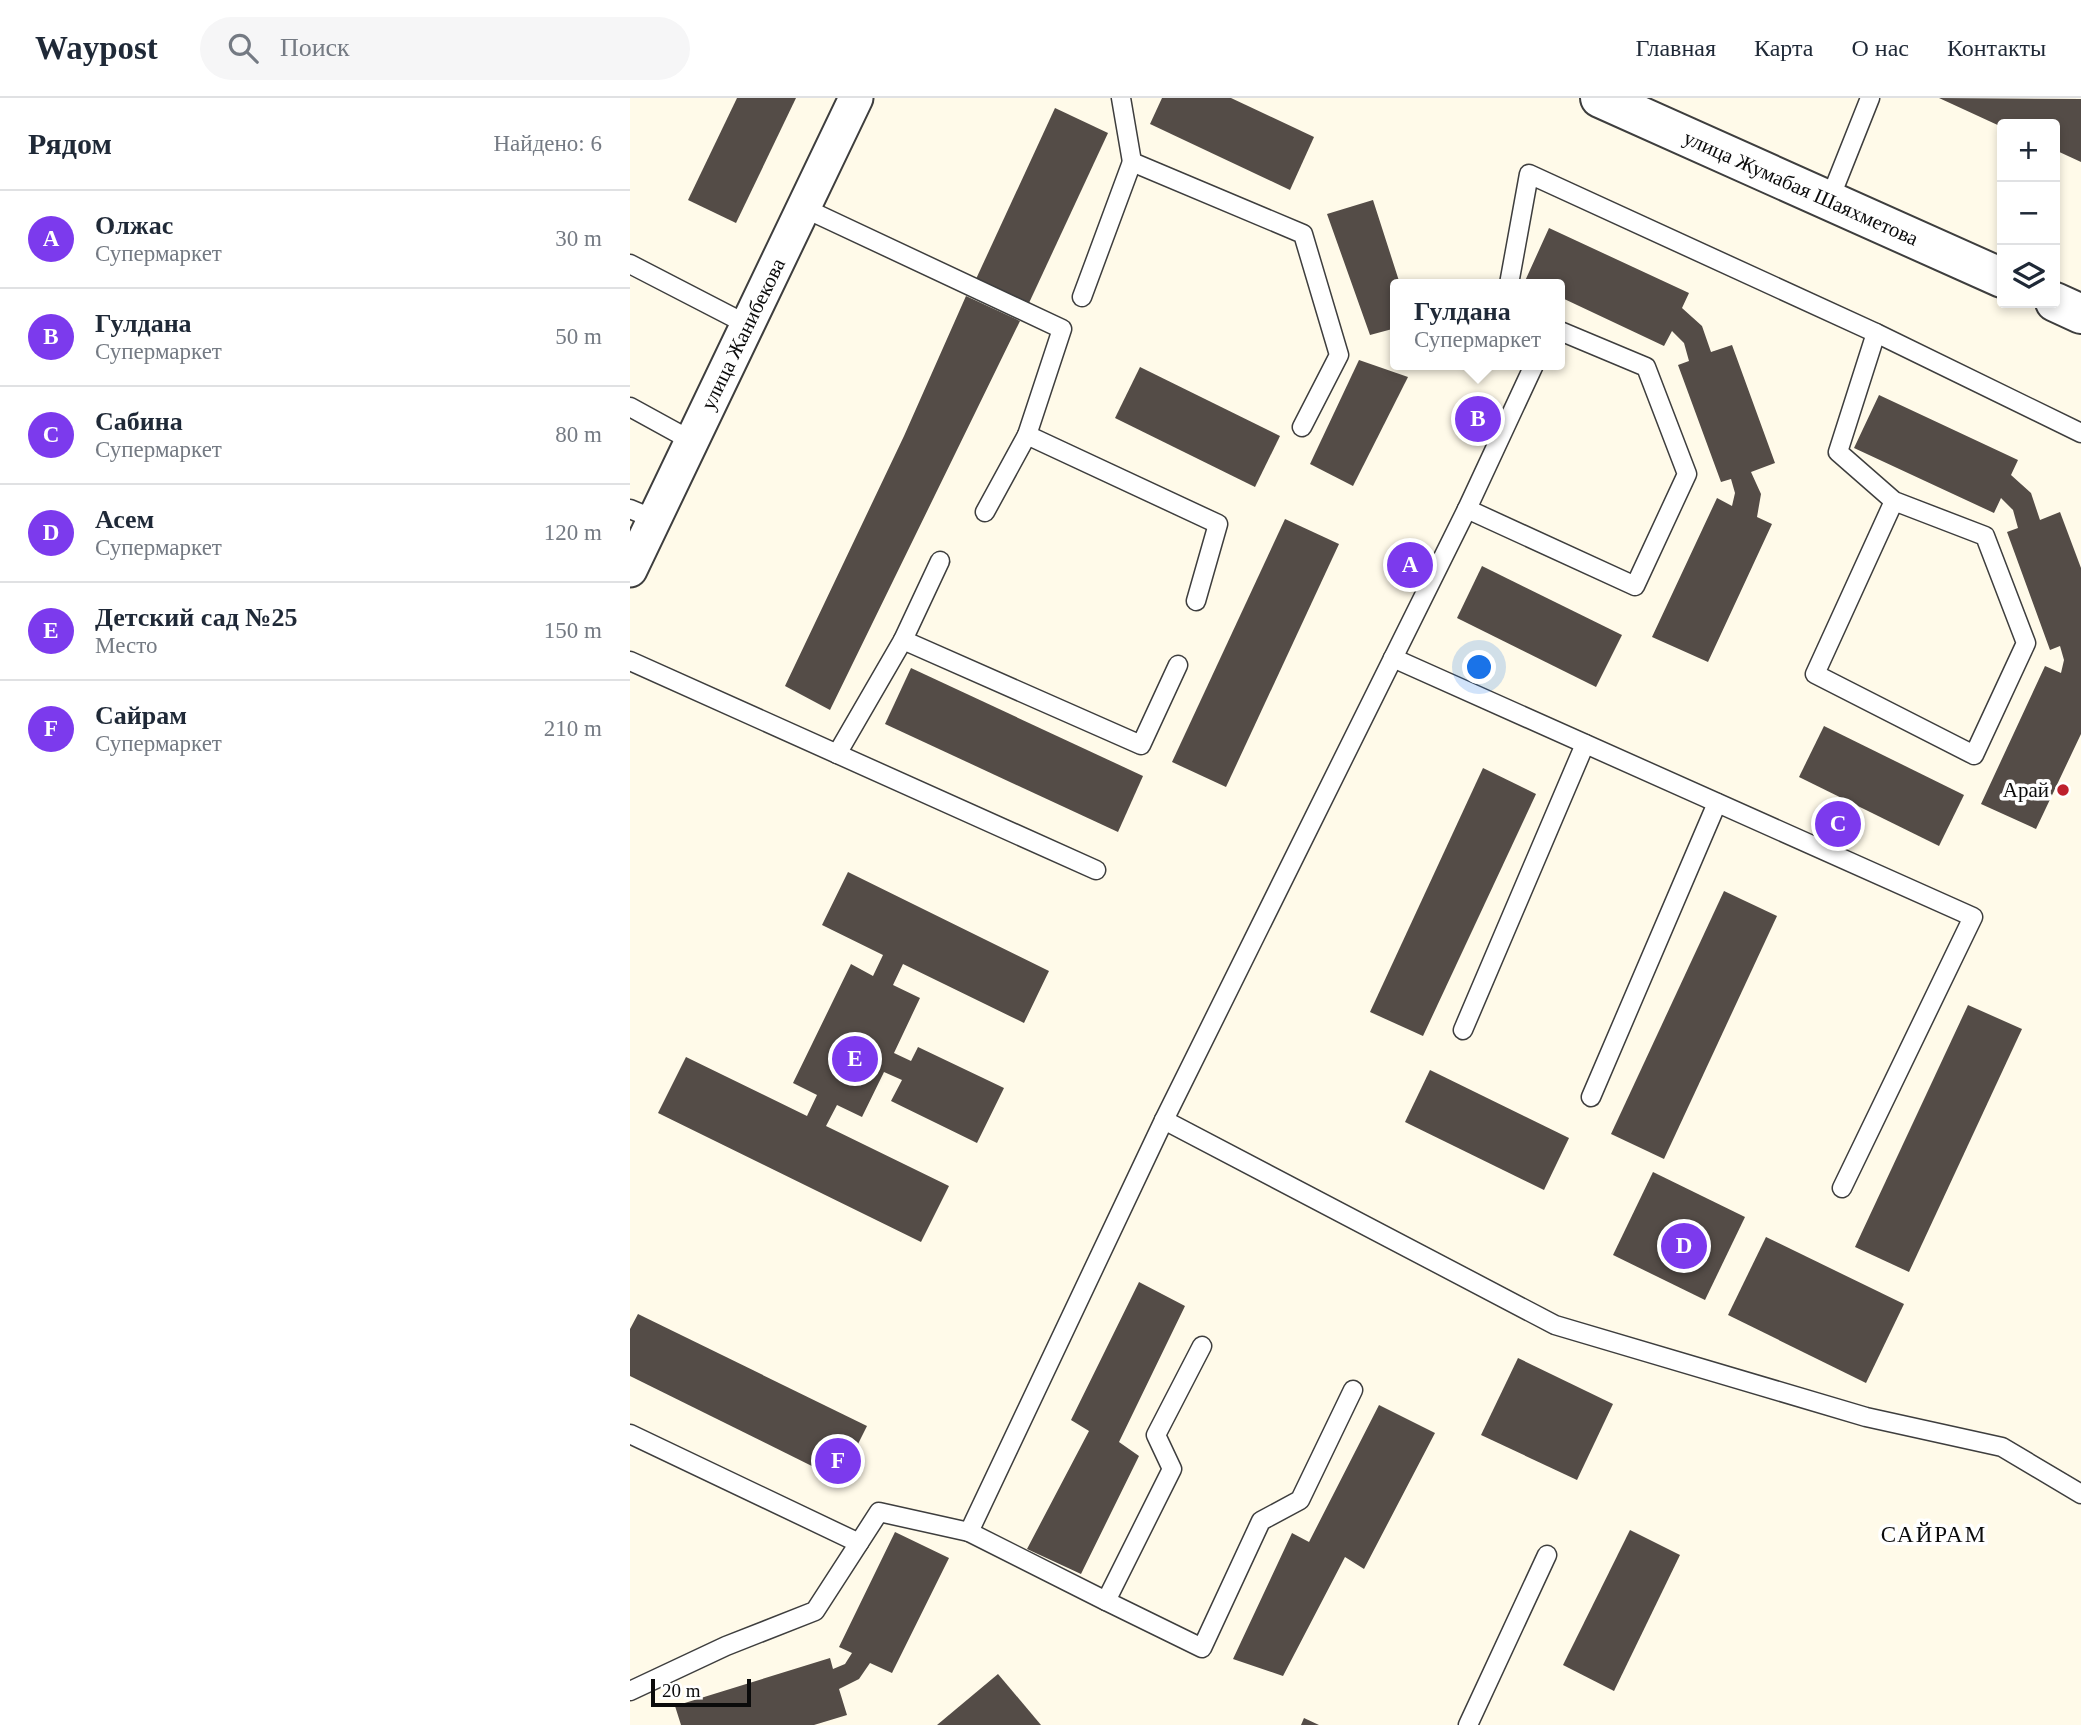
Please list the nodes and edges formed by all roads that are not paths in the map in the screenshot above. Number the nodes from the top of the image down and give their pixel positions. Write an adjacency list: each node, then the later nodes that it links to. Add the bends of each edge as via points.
1 (856, 98): 7 (street, улица Жанибекова)
2 (1121, 98): 5 (lane)
3 (1600, 98): 6 (street, улица Жумабая Шаяхметова)
4 (1870, 98): 6 (lane)
5 (1132, 162): 11 (lane); 19 (lane, via 1303,234 1339,355)
6 (1829, 201): 9 (street, улица Жумабая Шаяхметова)
7 (804, 208): 14 (street, улица Жанибекова); 21 (lane, via 1062,329)
8 (630, 264): 14 (lane)
9 (1997, 276)
10 (1510, 279): 16 (lane, via 1529,173)
11 (1082, 297)
12 (2060, 304): 13 (street)
13 (2081, 314)
14 (748, 325): 22 (street, улица Жанибекова)
15 (1565, 333): 24 (lane, via 1646,367 1687,474 1635,586)
16 (1876, 333): 20 (lane); 23 (lane, via 1838,453)
17 (1532, 370): 24 (lane)
18 (630, 407): 22 (lane)
19 (1303, 427)
20 (2081, 433)
21 (1027, 435): 25 (lane); 29 (lane, via 1218,524)
22 (692, 441): 26 (street, улица Жанибекова)
23 (1894, 501): 23 (lane, via 1985,536 2026,643 1974,755 1815,674)
24 (1467, 509): 31 (lane)
25 (985, 512)
26 (642, 514): 28 (street, улица Жанибекова)
27 (940, 561): 30 (lane)
28 (630, 570)
29 (1196, 601)
30 (903, 640): 33 (lane, via 1141,745); 35 (lane)
31 (1393, 658): 34 (lane); 40 (lane)
32 (630, 661): 35 (lane)
33 (1178, 665)
34 (1585, 744): 36 (lane); 38 (lane)
35 (837, 754): 37 (lane)
36 (1717, 803): 39 (lane); 41 (lane, via 1973,917)
37 (1096, 870)
38 (1463, 1030)
39 (1591, 1097)
40 (1164, 1120): 45 (lane, via 1555,1325 1866,1418 2002,1447); 46 (lane)
41 (1842, 1188)
42 (1202, 1346): 49 (lane, via 1156,1435 1172,1469)
43 (1353, 1390): 49 (lane, via 1300,1500 1262,1521 1202,1648)
44 (630, 1434): 47 (lane)
45 (2081, 1493)
46 (969, 1532): 47 (lane, via 879,1512); 49 (lane)
47 (859, 1543): 50 (lane, via 815,1611 726,1646)
48 (1547, 1555): 51 (lane)
49 (1106, 1601)
50 (630, 1692)
51 (1468, 1725)

